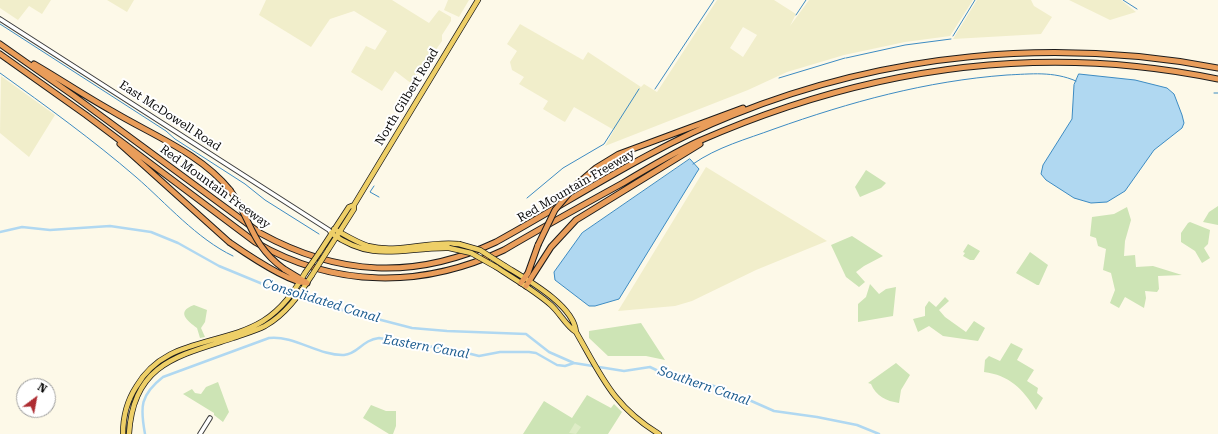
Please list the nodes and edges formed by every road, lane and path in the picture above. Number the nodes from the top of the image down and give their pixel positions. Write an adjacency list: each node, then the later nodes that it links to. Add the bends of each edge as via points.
1 (478, 0): 11 (main road, North Gilbert Road)
2 (0, 19): 12 (street, East McDowell Road)
3 (0, 44): 4 (highway, Red Mountain Freeway)
4 (8, 50): 8 (highway, Red Mountain Freeway, via 260,233 292,250 357,267 391,269 420,266 474,252 683,138); 15 (highway, bridge, via 197,160 230,190 260,247)
5 (0, 54): 9 (highway, Red Mountain Freeway)
6 (1218, 68): 8 (highway, Red Mountain Freeway, via 1113,54 999,53 884,69)
7 (1218, 79): 10 (highway, Red Mountain Freeway, via 1157,68 1114,64 1041,62 956,68 886,79 807,100 759,116)
8 (774, 99): 16 (highway, bridge, via 733,111 619,154 596,168 576,185 555,210 544,229)
9 (86, 116): 10 (highway, Red Mountain Freeway, via 231,226 264,247 315,268 374,278 430,275 478,261 504,250 668,157 701,140); 15 (highway, via 226,239 257,260)
10 (713, 137): 16 (highway, via 576,220 551,247)
11 (354, 205): 12 (main road, North Gilbert Road, via 349,207); 13 (main road, North Gilbert Road)
12 (331, 231): 13 (main road, East McDowell Road); 14 (main road, East McDowell Road); 15 (main road, North Gilbert Road, bridge)
13 (340, 232): 14 (main road, North Gilbert Road); 16 (main road, East McDowell Road, bridge, via 374,247 458,244 480,250)
14 (336, 237): 16 (main road, East McDowell Road, bridge, via 378,253 449,248 471,253); 17 (main road, North Gilbert Road, bridge)
15 (301, 281): 17 (highway); 19 (main road, North Gilbert Road, via 272,315 258,323 183,348 156,364 133,392 126,410)
16 (525, 282): 22 (main road, East McDowell Road, via 558,304 576,326 576,332 612,394 639,421)
17 (306, 283): 20 (main road, North Gilbert Road, via 281,316 261,328 163,364 139,391 130,414)
18 (210, 418): 21 (street)
19 (123, 434)
20 (129, 434)
21 (200, 434)
22 (659, 434)

